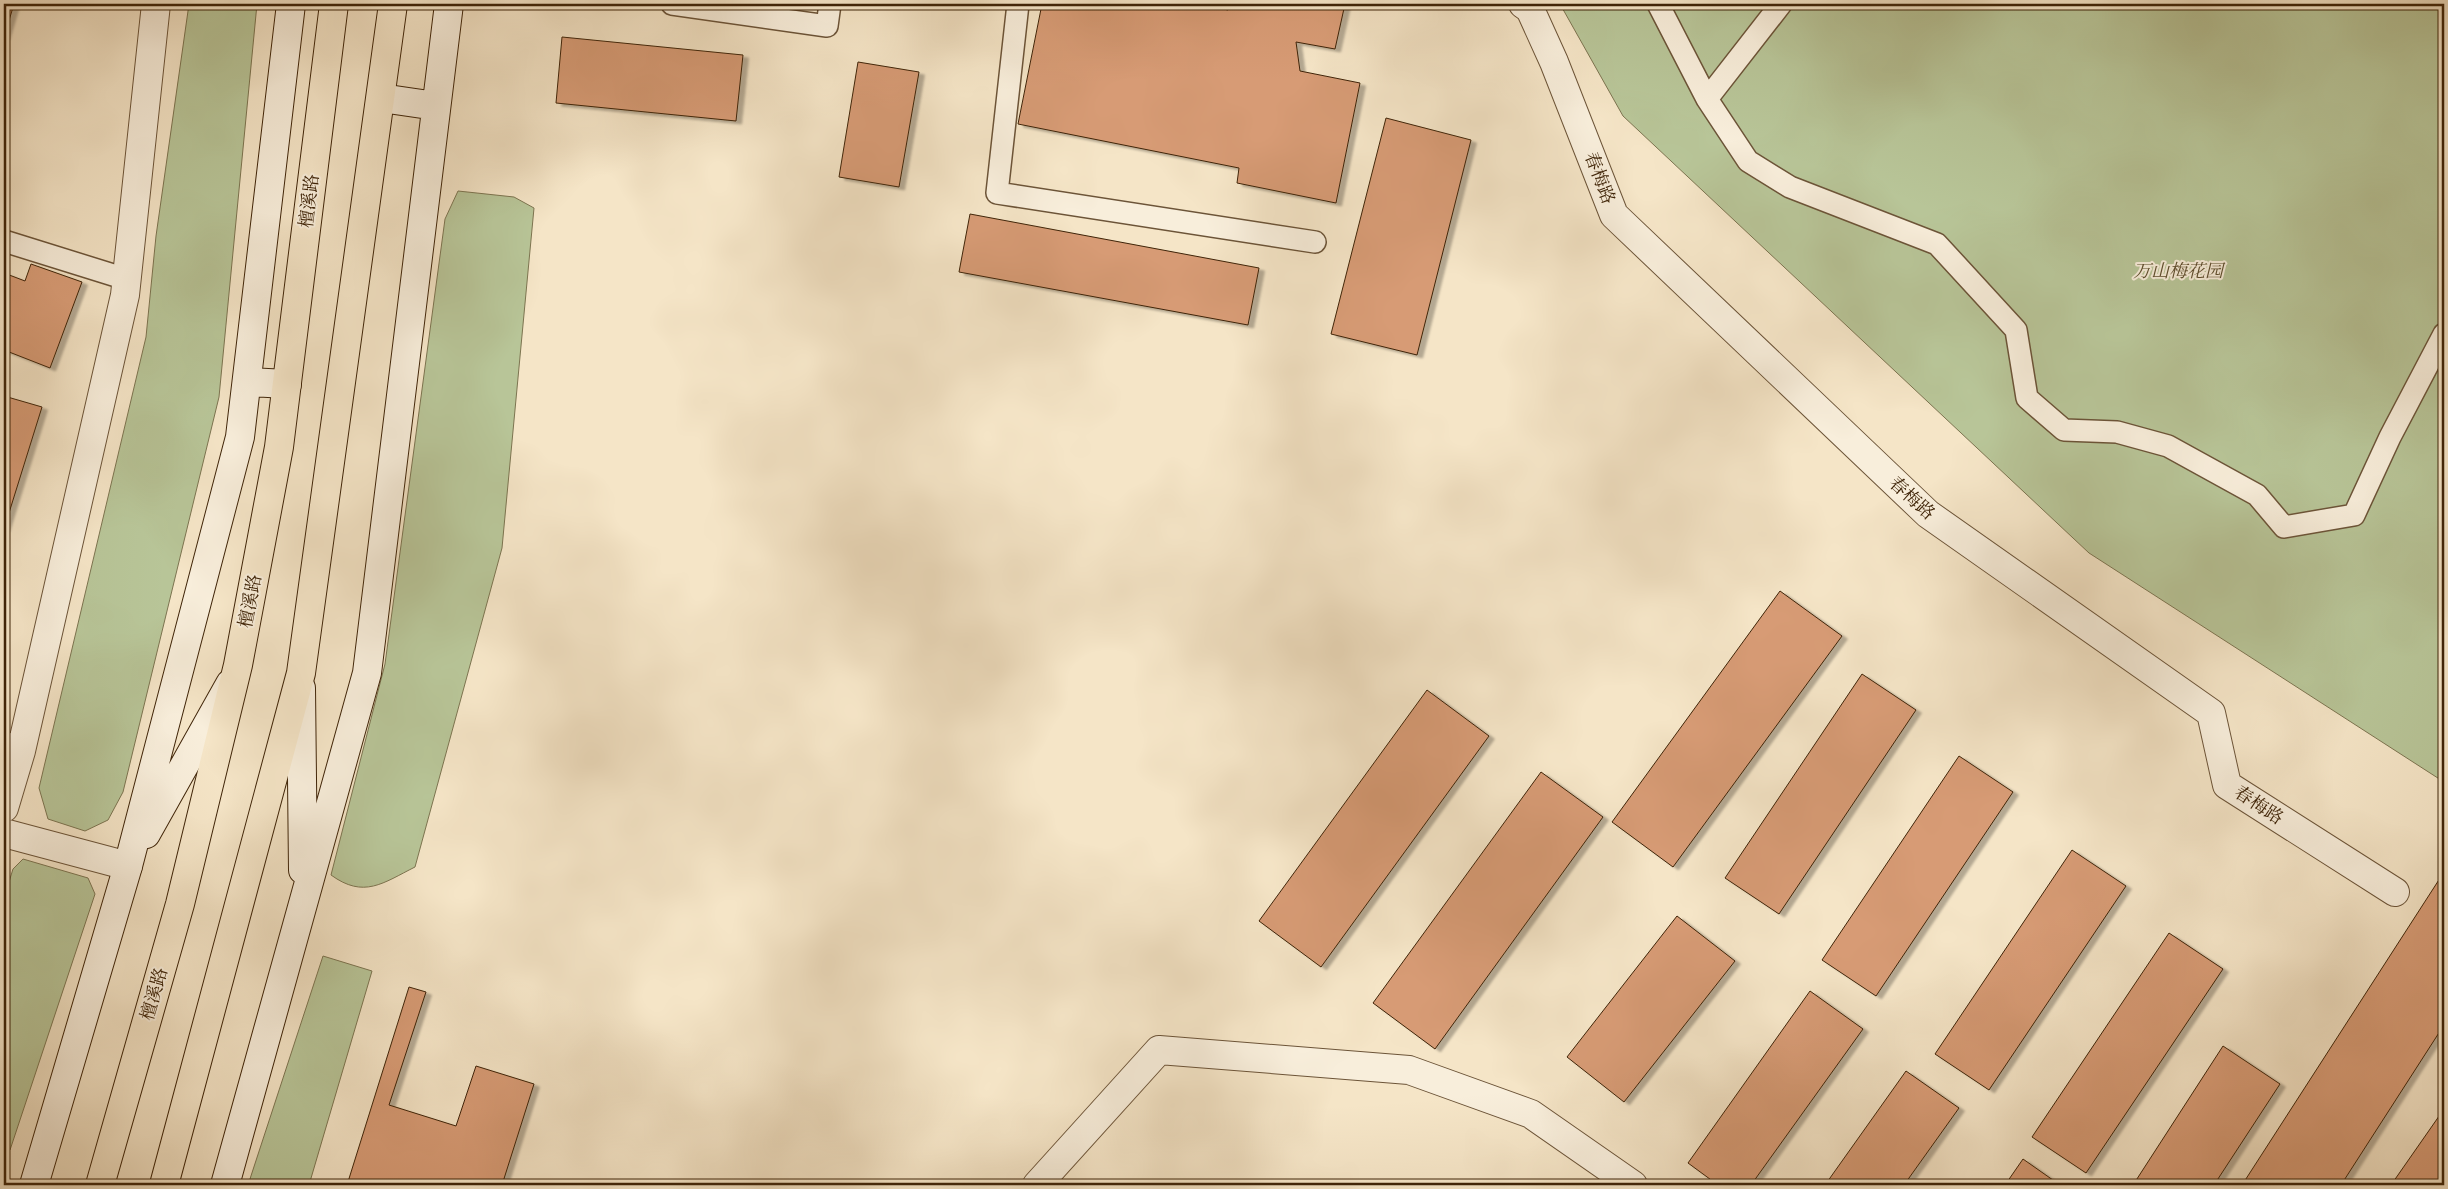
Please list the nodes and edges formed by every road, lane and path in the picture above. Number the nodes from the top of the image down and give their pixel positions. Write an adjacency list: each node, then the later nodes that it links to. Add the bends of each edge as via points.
1 (156, 4): 17 (street)
2 (291, 4): 19 (street)
3 (334, 4): 20 (main road, 檀溪路)
4 (393, 4): 12 (main road)
5 (449, 4): 14 (street)
6 (672, 4): 7 (lane, via 827,26)
7 (830, 4)
8 (1018, 4): 16 (lane, via 997,193)
9 (1523, 4): 27 (street, 春梅路, via 1530,9 1554,62 1614,215 1928,514 2211,713 2227,784)
10 (1658, 4): 13 (lane)
11 (1781, 4): 13 (lane)
12 (380, 98): 14 (street); 21 (main road)
13 (1707, 99): 18 (lane, via 1748,161 1790,187 1938,244 2016,330 2027,398 2064,430 2117,432 2168,446 2257,495 2284,527 2354,515)
14 (436, 106): 28 (street, via 367,673)
15 (4, 241): 17 (lane)
16 (1315, 242)
17 (126, 279): 23 (street)
18 (2444, 334)
19 (247, 382): 20 (street); 26 (street, via 240,437)
20 (286, 384): 22 (main road, 檀溪路, via 279,447)
21 (301, 672): 28 (street); 31 (main road)
22 (236, 674): 26 (street); 30 (main road, 檀溪路, via 180,904)
23 (12, 748): 24 (street)
24 (4, 808)
25 (4, 833): 26 (street)
26 (128, 866): 29 (street)
27 (2395, 892)
28 (304, 901): 32 (street)
29 (34, 1185)
30 (100, 1185)
31 (164, 1185)
32 (225, 1185)
33 (1037, 1185): 34 (street, via 1159,1050 1409,1070 1531,1114)
34 (1633, 1185)

